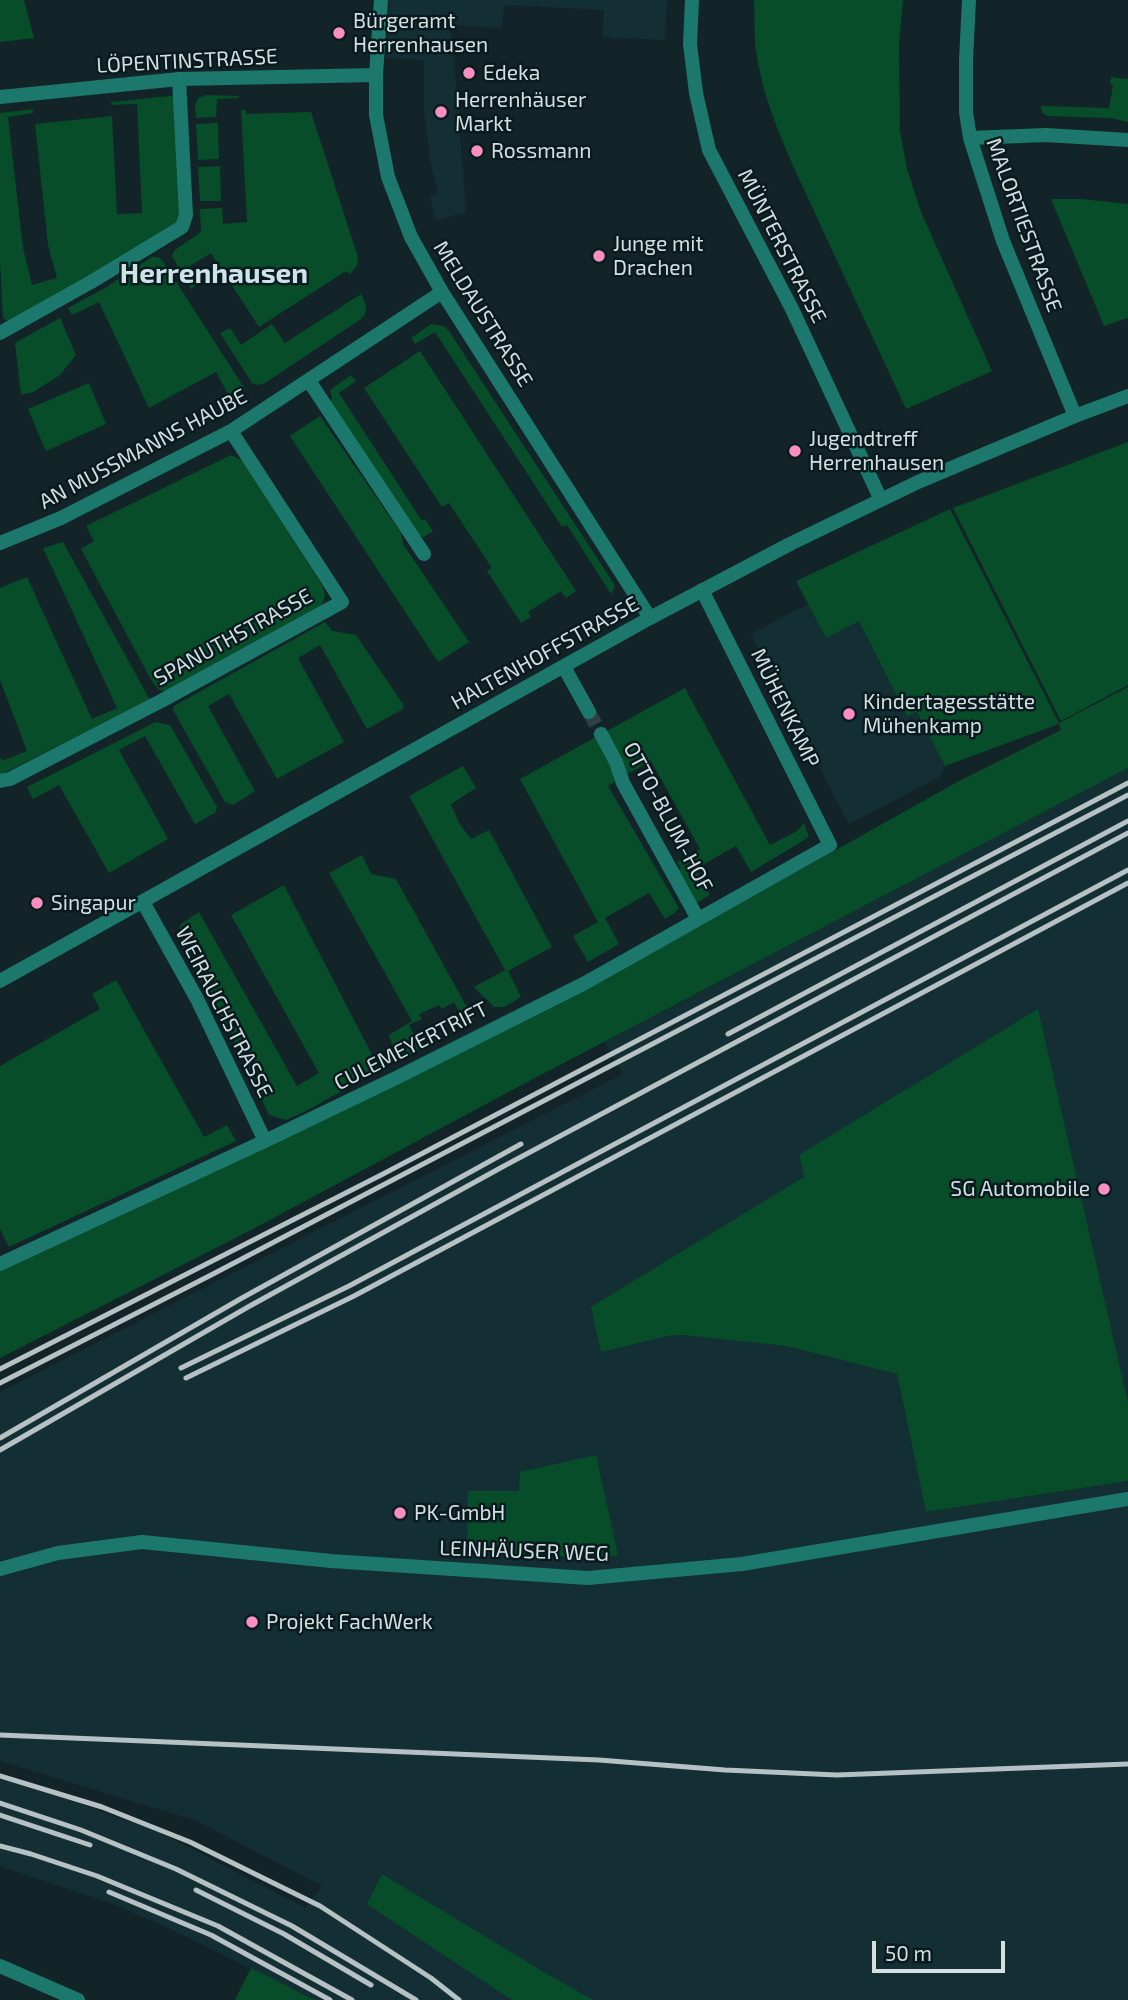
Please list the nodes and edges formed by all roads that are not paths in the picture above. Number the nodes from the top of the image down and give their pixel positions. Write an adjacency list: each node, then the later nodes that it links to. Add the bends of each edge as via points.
1 (381, 0): 4 (street, MELDAUSTRASSE)
2 (692, 0): 15 (street, MÜNTERSTRASSE, via 690,44 709,150 792,309)
3 (969, 0): 7 (street, MALORTIESTRASSE, via 966,112)
4 (376, 75): 5 (street, LÖPENTINSTRASSE); 9 (street, MELDAUSTRASSE, via 376,115 388,177 411,237)
5 (179, 79): 6 (street, LÖPENTINSTRASSE); 10 (street, via 186,215 182,228)
6 (0, 97)
7 (970, 138): 8 (street, via 1046,135); 13 (street, MALORTIESTRASSE, via 1003,241)
8 (1128, 140)
9 (442, 292): 11 (street, AN MUSSMANNS HAUBE); 19 (street, MELDAUSTRASSE)
10 (0, 333)
11 (309, 381): 14 (street, AN MUSSMANNS HAUBE); 17 (street)
12 (1128, 396): 13 (street, HALTENHOFFSTRASSE)
13 (1075, 416): 15 (street, HALTENHOFFSTRASSE)
14 (232, 431): 16 (street, AN MUSSMANNS HAUBE); 23 (street, SPANUTHSTRASSE, via 342,601)
15 (881, 500): 18 (street, HALTENHOFFSTRASSE)
16 (0, 543)
17 (424, 554)
18 (702, 590): 19 (street, HALTENHOFFSTRASSE); 24 (street, MÜHENKAMP)
19 (650, 618): 20 (street, HALTENHOFFSTRASSE)
20 (564, 667): 21 (street); 25 (street, HALTENHOFFSTRASSE)
21 (589, 712)
22 (601, 734): 26 (street, OTTO-BLUM-HOF)
23 (5, 780)
24 (830, 845): 26 (street, CULEMEYERTRIFT)
25 (143, 902): 27 (street, HALTENHOFFSTRASSE); 28 (street, WEIRAUCHSTRASSE, via 197,999)
26 (698, 919): 28 (street, CULEMEYERTRIFT, via 585,984)
27 (0, 981)
28 (265, 1141): 29 (street, CULEMEYERTRIFT)
29 (0, 1264)
30 (1128, 1499): 31 (street, LEINHÄUSER WEG, via 742,1564 588,1578 331,1561 142,1542 58,1553)
31 (0, 1569)
32 (0, 1966): 33 (street)
33 (79, 2000)

